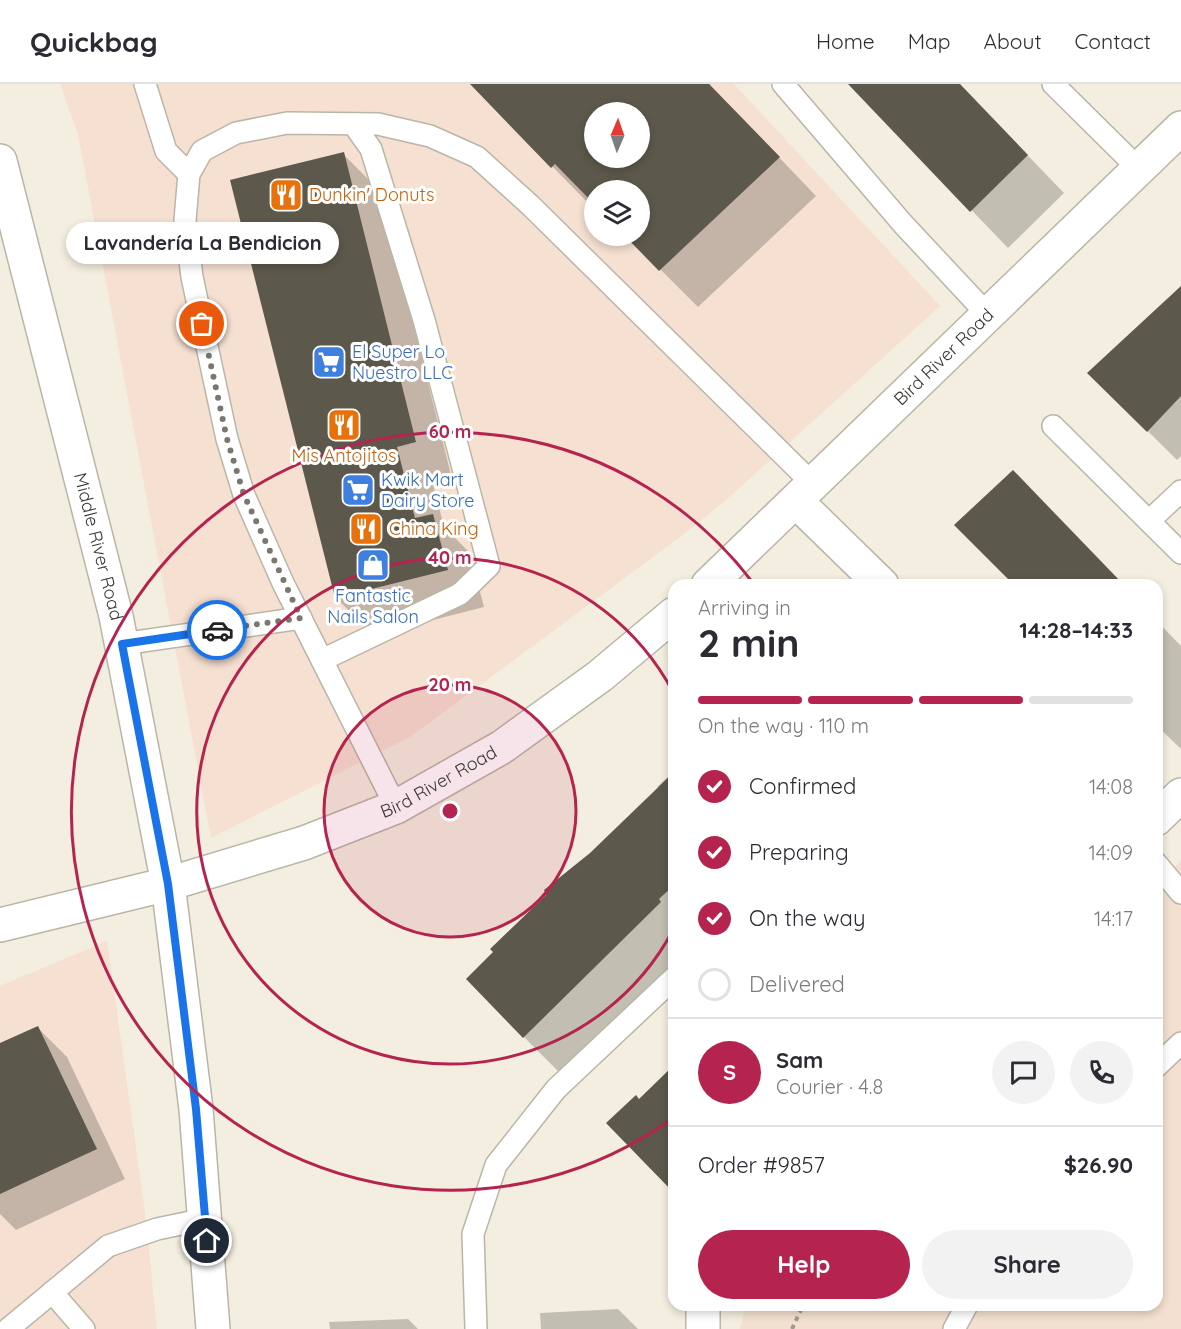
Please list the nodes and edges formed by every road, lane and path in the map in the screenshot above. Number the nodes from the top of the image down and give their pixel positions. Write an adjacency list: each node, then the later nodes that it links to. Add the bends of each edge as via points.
1 (146, 84): 8 (lane, via 166,152)
2 (783, 84): 10 (lane, via 903,224)
3 (1053, 84): 7 (lane)
4 (354, 125): 8 (lane, via 287,123 236,133 202,151); 13 (lane, via 378,124 430,136 477,157 530,205); 21 (lane, via 371,149 421,309 489,566 459,594)
5 (1181, 128): 7 (street, Bird River Road)
6 (0, 161): 9 (street, Middle River Road)
7 (1139, 169): 10 (street, Bird River Road)
8 (189, 174): 18 (lane, via 185,220 192,277 227,439 244,495)
9 (9, 232): 20 (street, Middle River Road)
10 (988, 315): 13 (street, Bird River Road)
11 (1053, 426): 14 (lane)
12 (1181, 491): 14 (lane)
13 (805, 493): 16 (street, Bird River Road); 17 (street)
14 (1149, 521): 15 (lane)
15 (1181, 553)
16 (714, 579)
17 (877, 579)
18 (301, 618): 20 (lane); 21 (lane)
19 (668, 619): 23 (street, Bird River Road, via 600,676 502,747)
20 (122, 644): 26 (street, Middle River Road)
21 (322, 660): 23 (lane)
22 (1181, 795): 24 (street)
23 (396, 807): 26 (street, Bird River Road, via 304,843)
24 (1163, 812)
25 (1163, 871): 27 (lane)
26 (168, 884): 28 (street, Bird River Road); 32 (street, Middle River Road, via 196,1109)
27 (1181, 893)
28 (0, 925)
29 (668, 984): 40 (lane, via 556,1089 496,1165 473,1234)
30 (1181, 1043): 31 (lane)
31 (1163, 1060)
32 (205, 1219): 33 (lane, via 157,1229 108,1246); 39 (street, Middle River Road)
33 (52, 1292): 37 (lane); 38 (lane)
34 (704, 1311): 41 (street)
35 (800, 1311): 42 (path)
36 (964, 1311): 43 (lane)
37 (8, 1329)
38 (84, 1329)
39 (213, 1329)
40 (476, 1329)
41 (703, 1329)
42 (792, 1329)
43 (954, 1329)

